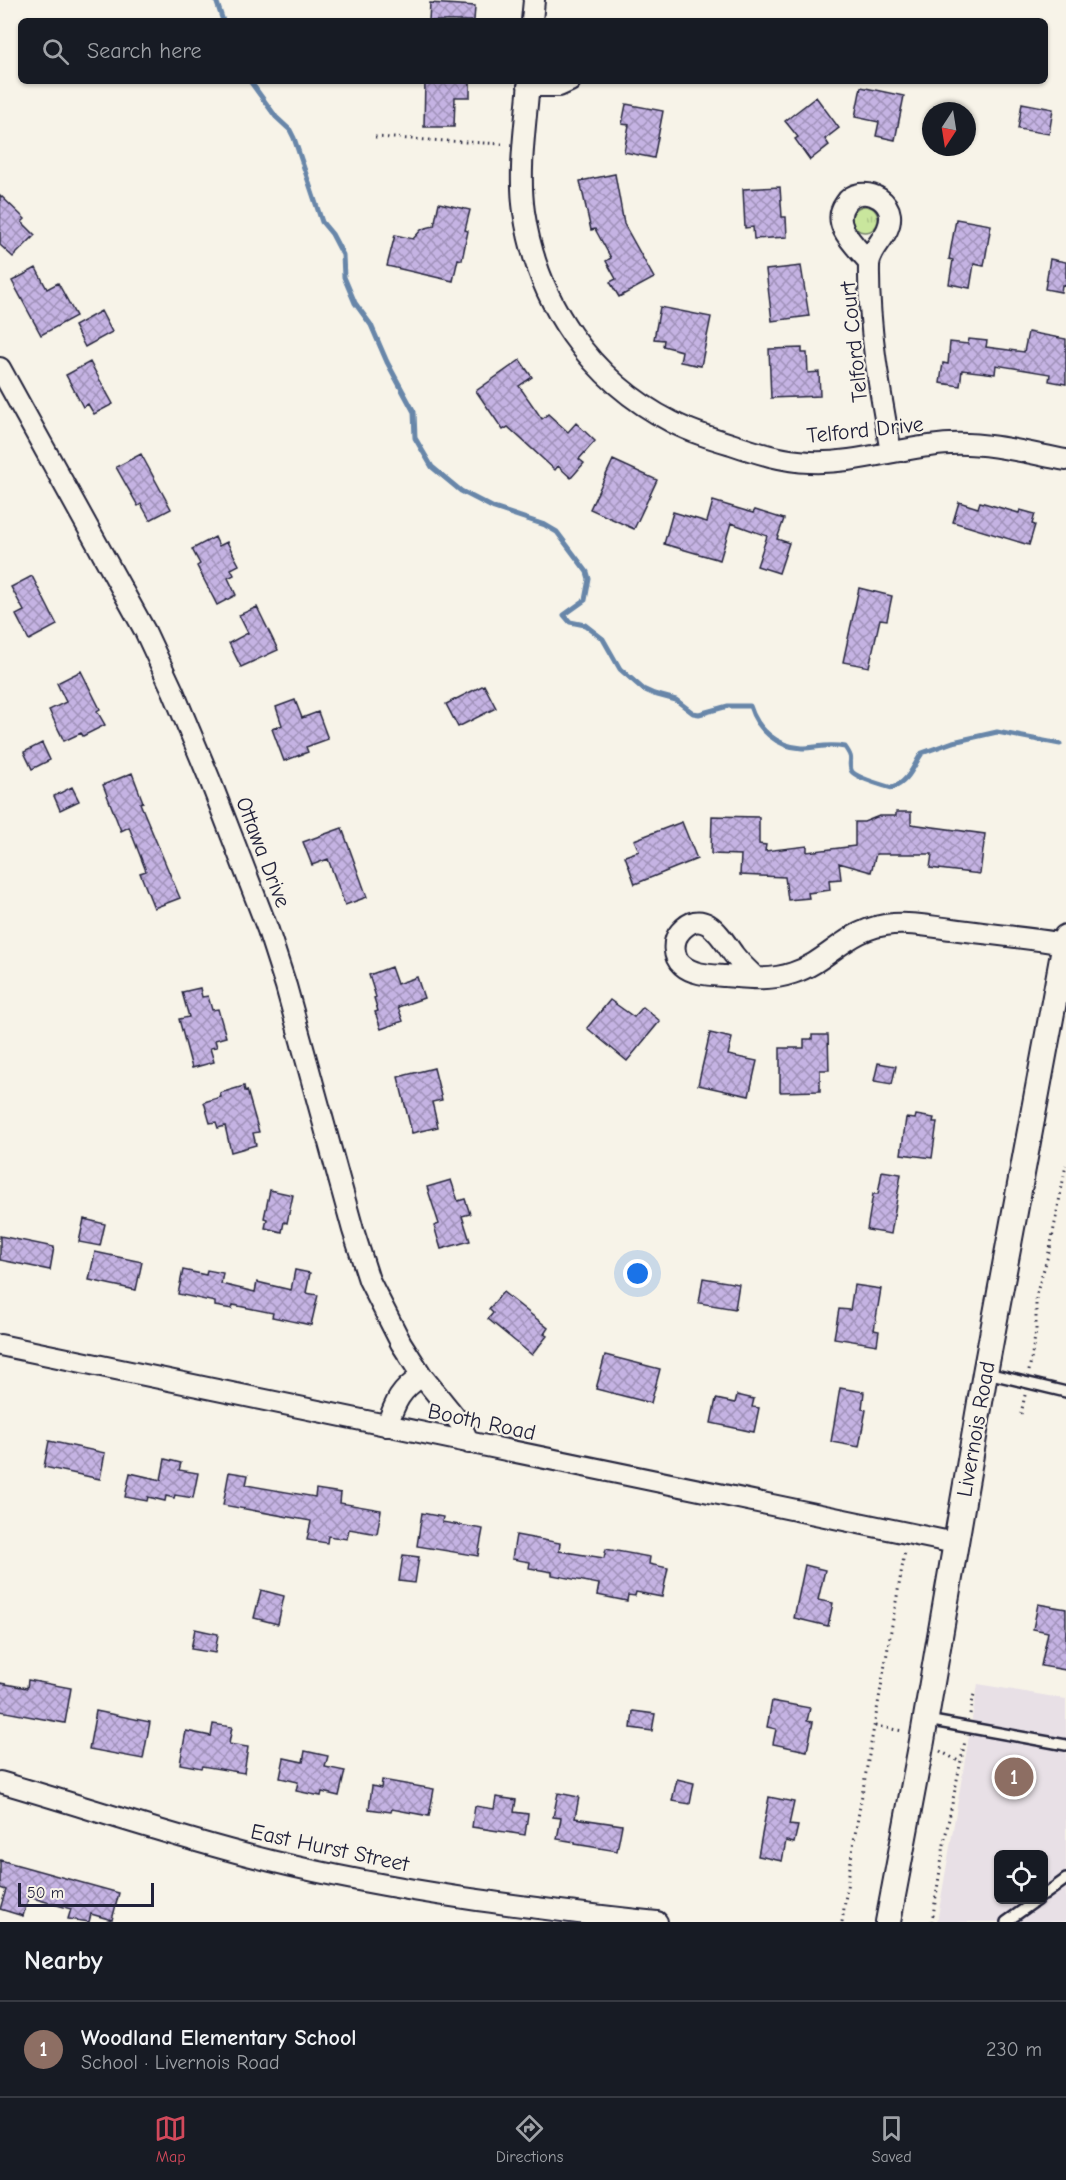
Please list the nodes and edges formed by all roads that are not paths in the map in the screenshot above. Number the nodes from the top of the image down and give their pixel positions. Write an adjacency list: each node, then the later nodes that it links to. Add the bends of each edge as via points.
1 (534, 0): 2 (street)
2 (532, 18)
3 (528, 84): 8 (street, Telford Drive, via 522,194 531,248 556,311 599,369 671,422 767,455 811,462)
4 (538, 84): 5 (street, Telford Drive)
5 (563, 84)
6 (869, 262): 8 (street, Telford Court, via 877,369)
7 (0, 368): 14 (street, Ottawa Drive, via 145,631 186,720 275,952 363,1262 387,1318)
8 (891, 452): 9 (street, Telford Drive, via 973,444)
9 (1066, 460)
10 (1065, 940): 11 (street, via 889,924 855,934 794,973); 13 (street, Livernois Road)
11 (756, 978)
12 (0, 1345): 16 (street, Booth Road)
13 (985, 1373): 15 (lane); 18 (street, Livernois Road)
14 (422, 1376): 16 (street, via 402,1391); 17 (street, Ottawa Drive, via 460,1424)
15 (1066, 1392)
16 (387, 1426): 17 (street, Booth Road)
17 (469, 1443): 18 (street, Booth Road)
18 (955, 1543): 19 (street, Livernois Road)
19 (915, 1725): 20 (lane); 26 (street, Livernois Road)
20 (1066, 1745)
21 (0, 1782): 25 (street, East Hurst Street, via 272,1862 448,1896)
22 (1066, 1879): 23 (lane)
23 (1048, 1892)
24 (1030, 1904): 27 (lane)
25 (657, 1922)
26 (888, 1922)
27 (1006, 1922)

